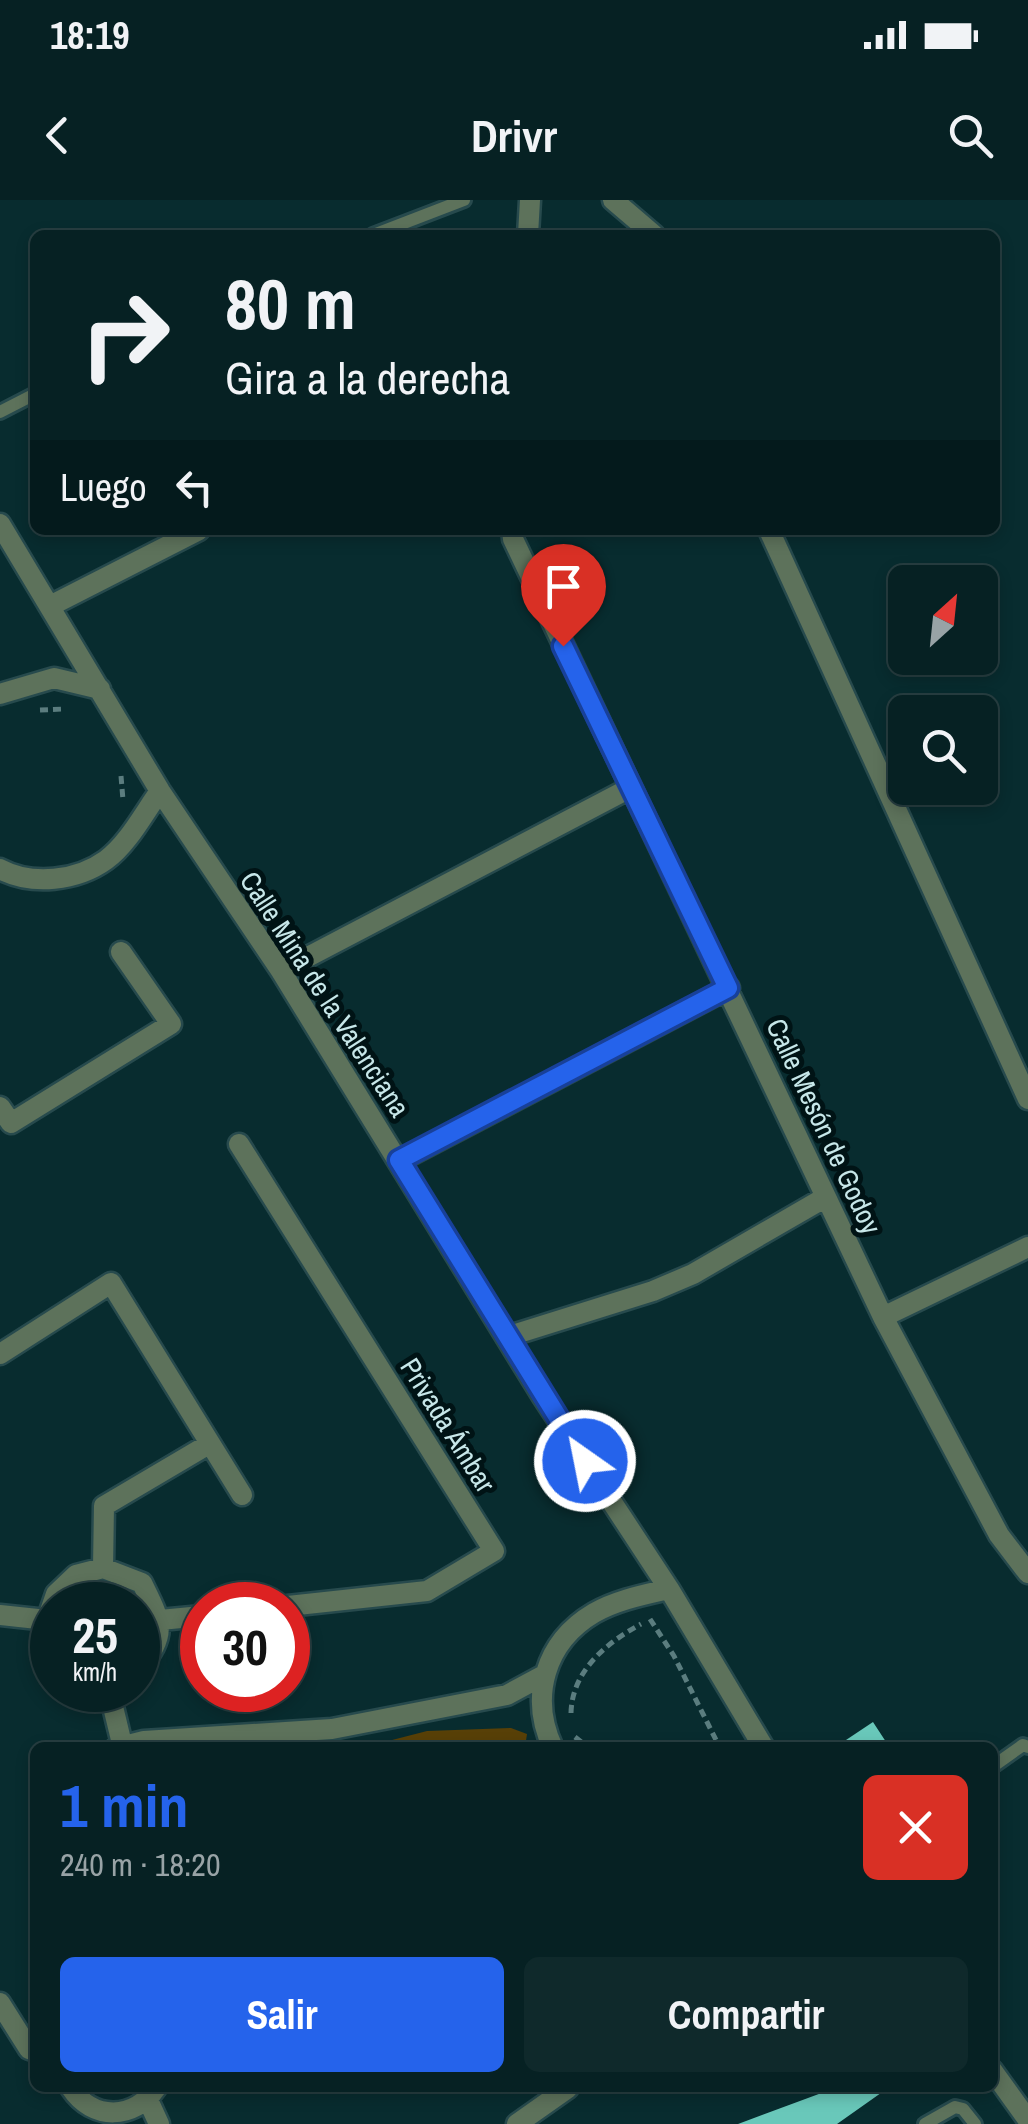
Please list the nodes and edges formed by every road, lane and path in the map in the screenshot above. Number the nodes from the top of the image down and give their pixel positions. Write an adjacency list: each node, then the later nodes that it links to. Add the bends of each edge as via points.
1 (464, 200): 4 (lane)
2 (530, 200): 5 (street)
3 (614, 200): 6 (street)
4 (387, 230)
5 (528, 230)
6 (648, 230)
7 (30, 397): 8 (lane)
8 (0, 412)
9 (0, 524): 13 (street, Calle Mina de la Valenciana)
10 (189, 535): 13 (street)
11 (513, 535): 17 (street, Calle Mesón de Godoy)
12 (771, 535): 24 (street)
13 (50, 606): 14 (street, Calle Mina de la Valenciana)
14 (100, 690): 15 (street, via 54,678); 18 (street, Calle Mina de la Valenciana)
15 (0, 694)
16 (120, 765): 19 (path)
17 (630, 788): 22 (street); 23 (street, Calle Mesón de Godoy)
18 (160, 790): 20 (street, via 108,858 80,874 43,880); 22 (street, Calle Mina de la Valenciana)
19 (123, 812)
20 (0, 869)
21 (121, 952): 25 (street, via 171,1024 11,1124)
22 (281, 971): 27 (street, Calle Mina de la Valenciana)
23 (728, 988): 27 (street); 28 (street, Calle Mesón de Godoy)
24 (1028, 1099)
25 (0, 1107)
26 (239, 1144): 40 (street, Privada Ámbar, via 494,1551 427,1591)
27 (399, 1160): 31 (street, Calle Mina de la Valenciana)
28 (826, 1197): 30 (street, Calle Mesón de Godoy); 31 (street, via 693,1274)
29 (1028, 1246): 30 (street)
30 (883, 1317): 36 (street, Calle Mesón de Godoy, via 999,1535)
31 (506, 1337): 39 (street, Calle Mina de la Valenciana)
32 (0, 1354): 33 (street, via 111,1283)
33 (209, 1444): 34 (street); 35 (street, via 104,1506)
34 (242, 1495)
35 (103, 1568): 37 (street); 38 (street)
36 (1028, 1573)
37 (69, 1582)
38 (139, 1582)
39 (668, 1589): 45 (street, via 632,1597 577,1625); 54 (street, Calle Mina de la Valenciana)
40 (310, 1604)
41 (0, 1615): 42 (street)
42 (30, 1618)
43 (180, 1618): 44 (street)
44 (160, 1620)
45 (544, 1676): 50 (street, via 507,1695 332,1729); 51 (street, via 541,1715)
46 (113, 1712): 49 (street)
47 (571, 1716): 53 (path, via 582,1671 651,1618)
48 (571, 1731): 52 (path)
49 (118, 1742)
50 (169, 1742)
51 (552, 1742)
52 (583, 1742)
53 (717, 1742)
54 (760, 1742)
55 (1028, 1747): 56 (lane)
56 (998, 1763)
57 (0, 2003): 58 (street)
58 (30, 2049)
59 (998, 2078): 64 (street)
60 (73, 2092): 63 (street)
61 (562, 2092): 66 (street)
62 (152, 2094): 63 (street, via 129,2111); 65 (street)
63 (87, 2114)
64 (1028, 2120)
65 (159, 2124)
66 (518, 2124)
67 (925, 2124): 68 (lane, via 955,2107)
68 (975, 2124)

